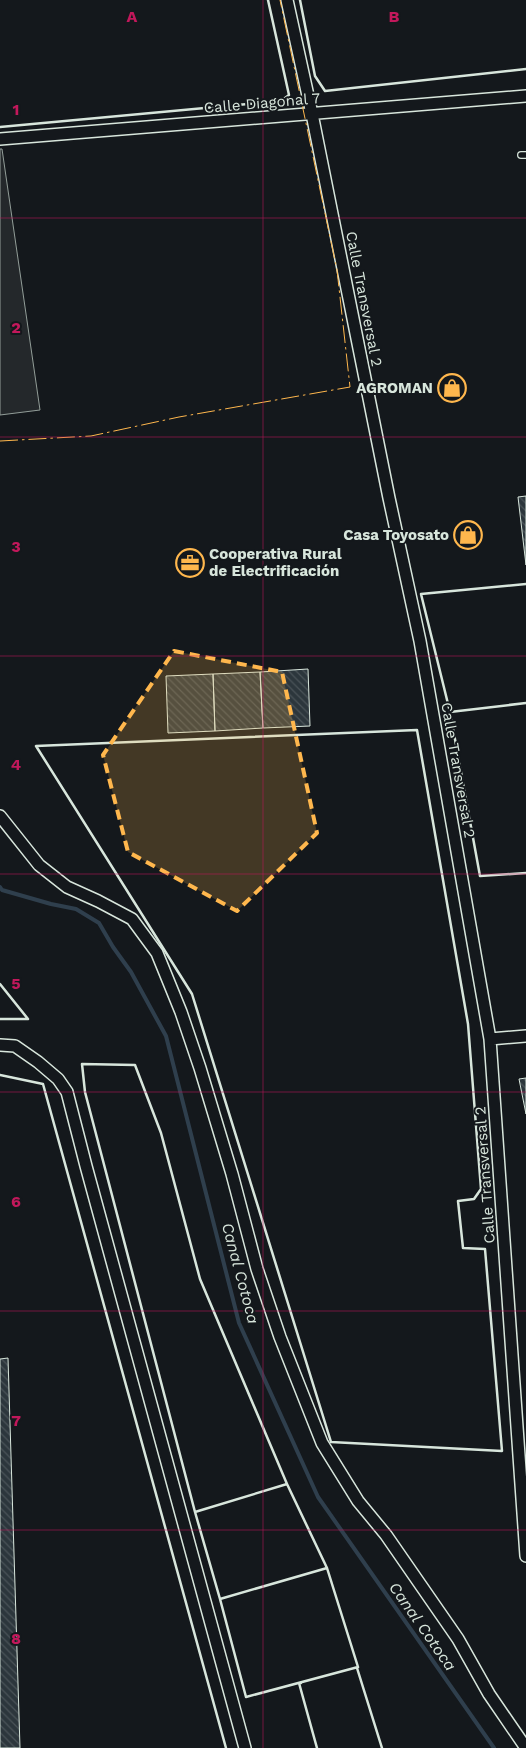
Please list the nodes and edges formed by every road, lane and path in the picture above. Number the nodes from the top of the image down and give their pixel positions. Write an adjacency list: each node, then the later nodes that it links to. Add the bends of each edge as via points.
1 (287, 0): 3 (street, Calle Transversal 2)
2 (526, 96): 3 (street, Calle Diagonal 7)
3 (312, 114): 4 (street, Calle Diagonal 7); 7 (street, Calle Transversal 2, via 420,641)
4 (0, 140)
5 (0, 816): 11 (street, via 39,864 67,887 132,919 157,953 200,1068 257,1268 322,1443 358,1501 439,1610)
6 (526, 1036): 7 (street)
7 (490, 1038): 9 (street, Calle Transversal 2)
8 (0, 1045): 10 (street, via 15,1046 58,1079 68,1092)
9 (526, 1556)
10 (245, 1748)
11 (526, 1748)

